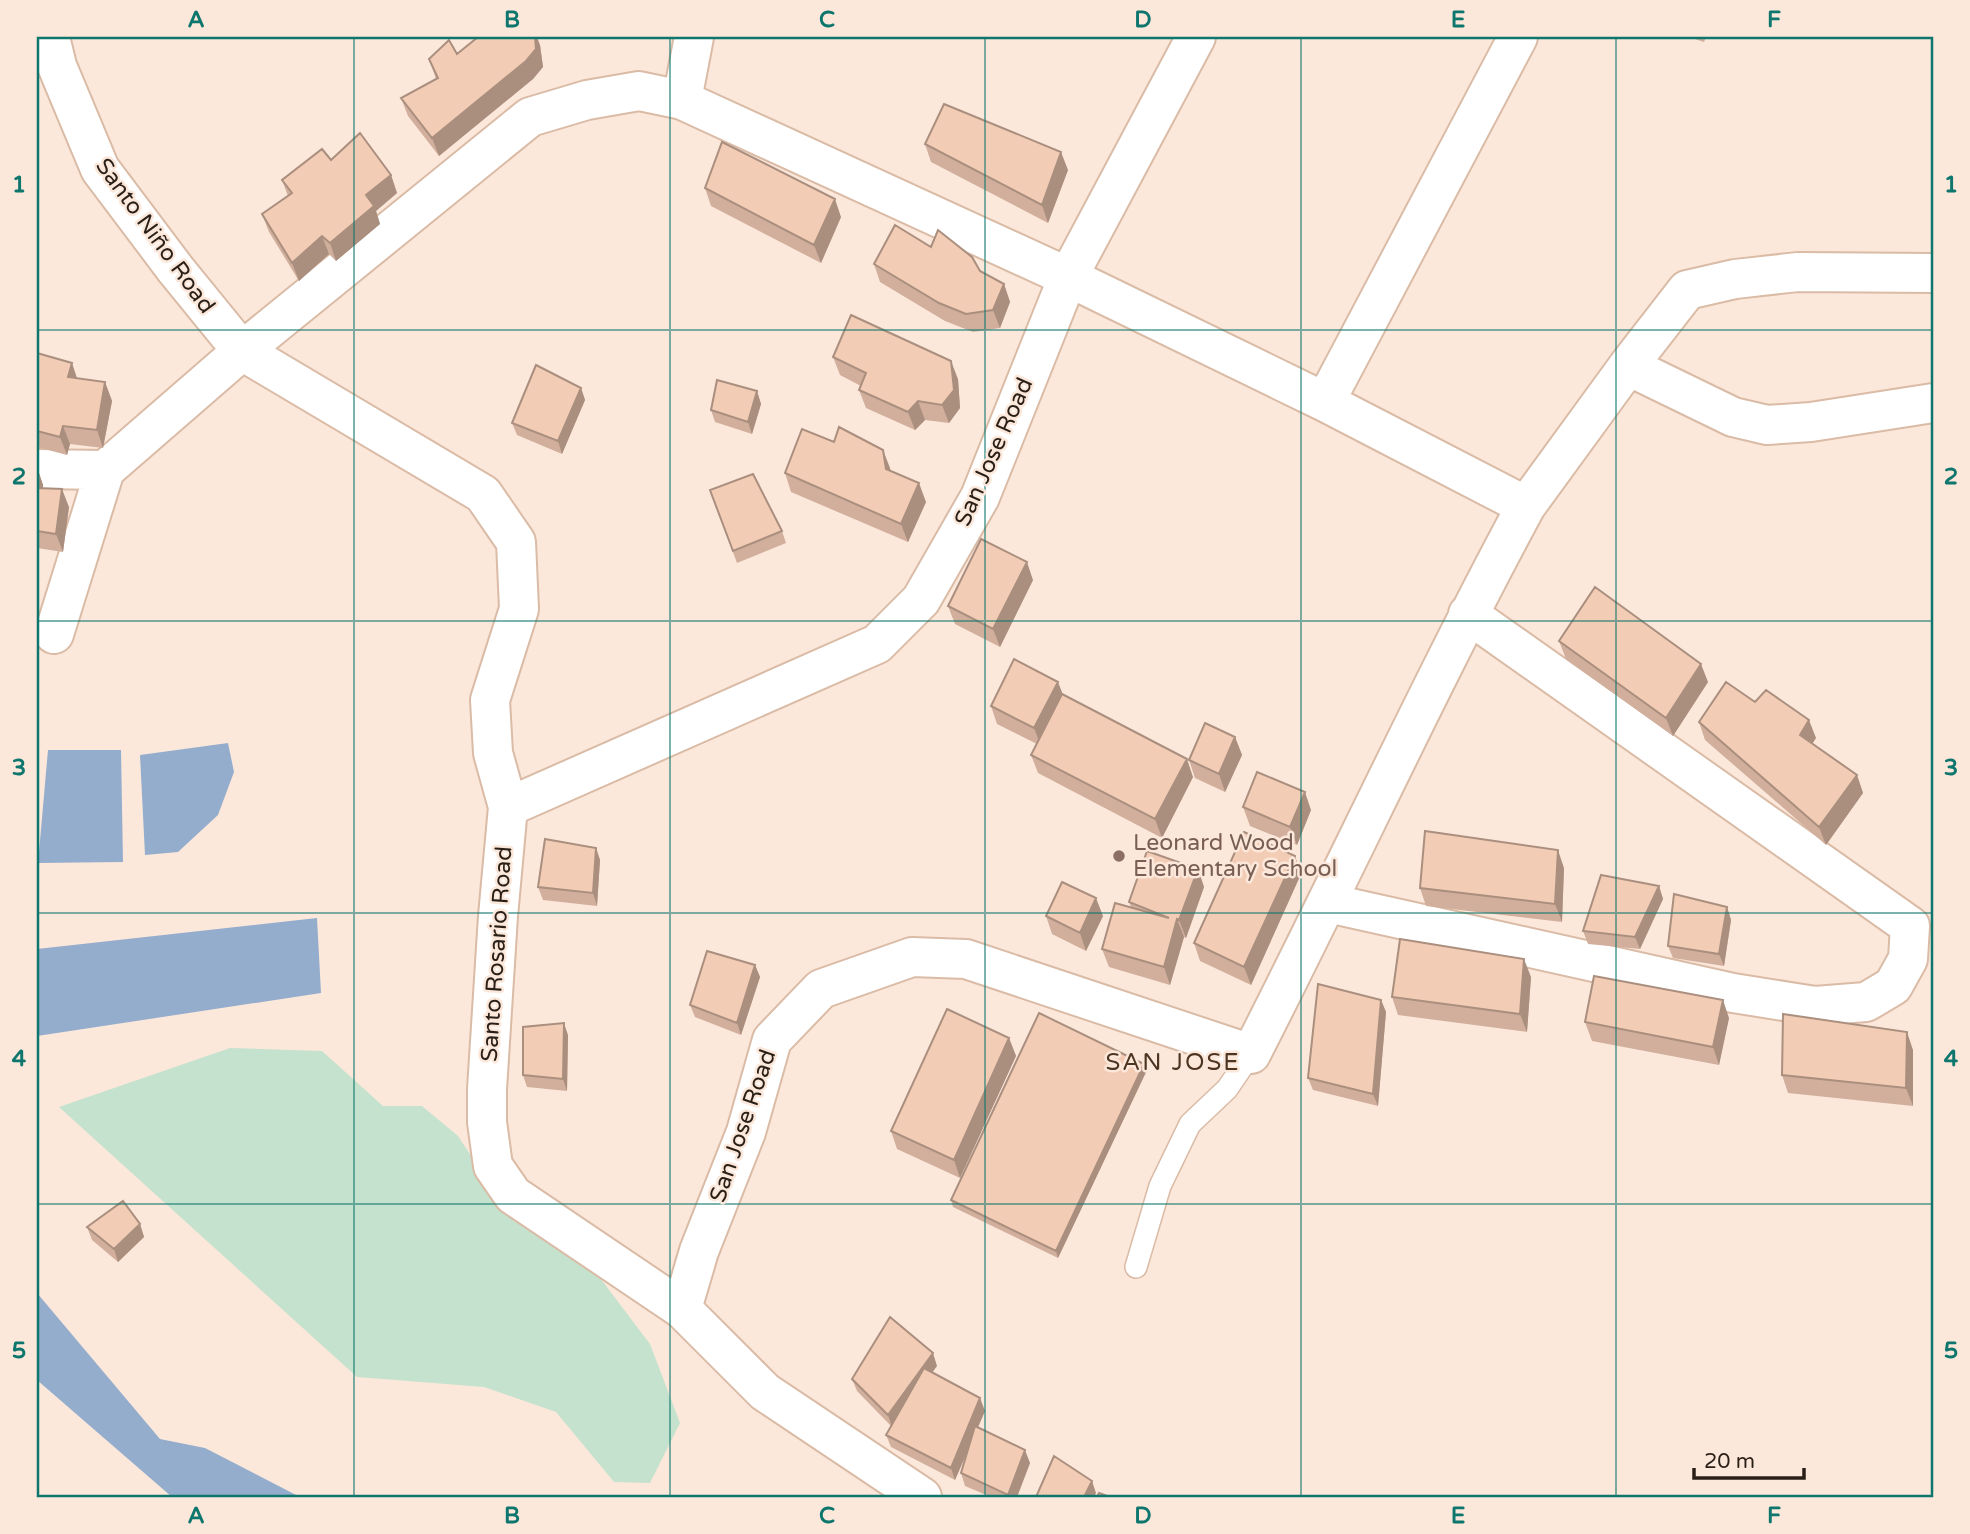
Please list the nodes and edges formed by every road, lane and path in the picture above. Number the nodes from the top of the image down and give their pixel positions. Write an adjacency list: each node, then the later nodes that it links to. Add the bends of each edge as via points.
1 (50, 37): 8 (street, Santo Niño Road, via 57,66 100,169)
2 (694, 37): 5 (street)
3 (1518, 37): 10 (street)
4 (1183, 41): 7 (street, San Jose Road)
5 (682, 100): 7 (street); 8 (street, via 639,91 530,117)
6 (1933, 273): 9 (street, via 1798,272 1687,290)
7 (1068, 277): 10 (street); 17 (street, San Jose Road, via 980,497 921,600 877,644)
8 (242, 351): 13 (street); 17 (street, Santo Rosario Road, via 483,495 516,542 519,609 491,700 493,753)
9 (1628, 366): 11 (street, via 1733,417 1768,425); 14 (street)
10 (1325, 401): 14 (street)
11 (1933, 403)
12 (37, 469): 13 (street)
13 (105, 470): 16 (street)
14 (1526, 506): 15 (street)
15 (1468, 614): 18 (street); 18 (street, via 1910,926 1908,959 1893,986 1866,1002 1815,1006 1733,993)
16 (54, 634)
17 (508, 807): 21 (street, Santo Rosario Road, via 487,1089 493,1166 513,1195)
18 (1328, 903): 19 (street)
19 (1251, 1054): 20 (lane, via 1227,1089 1190,1124 1160,1186); 21 (street, San Jose Road, via 966,959 912,957 821,989 772,1040 746,1132 699,1251)
20 (1136, 1267)
21 (682, 1309): 22 (street, Santo Rosario Road, via 765,1392)
22 (922, 1497)

